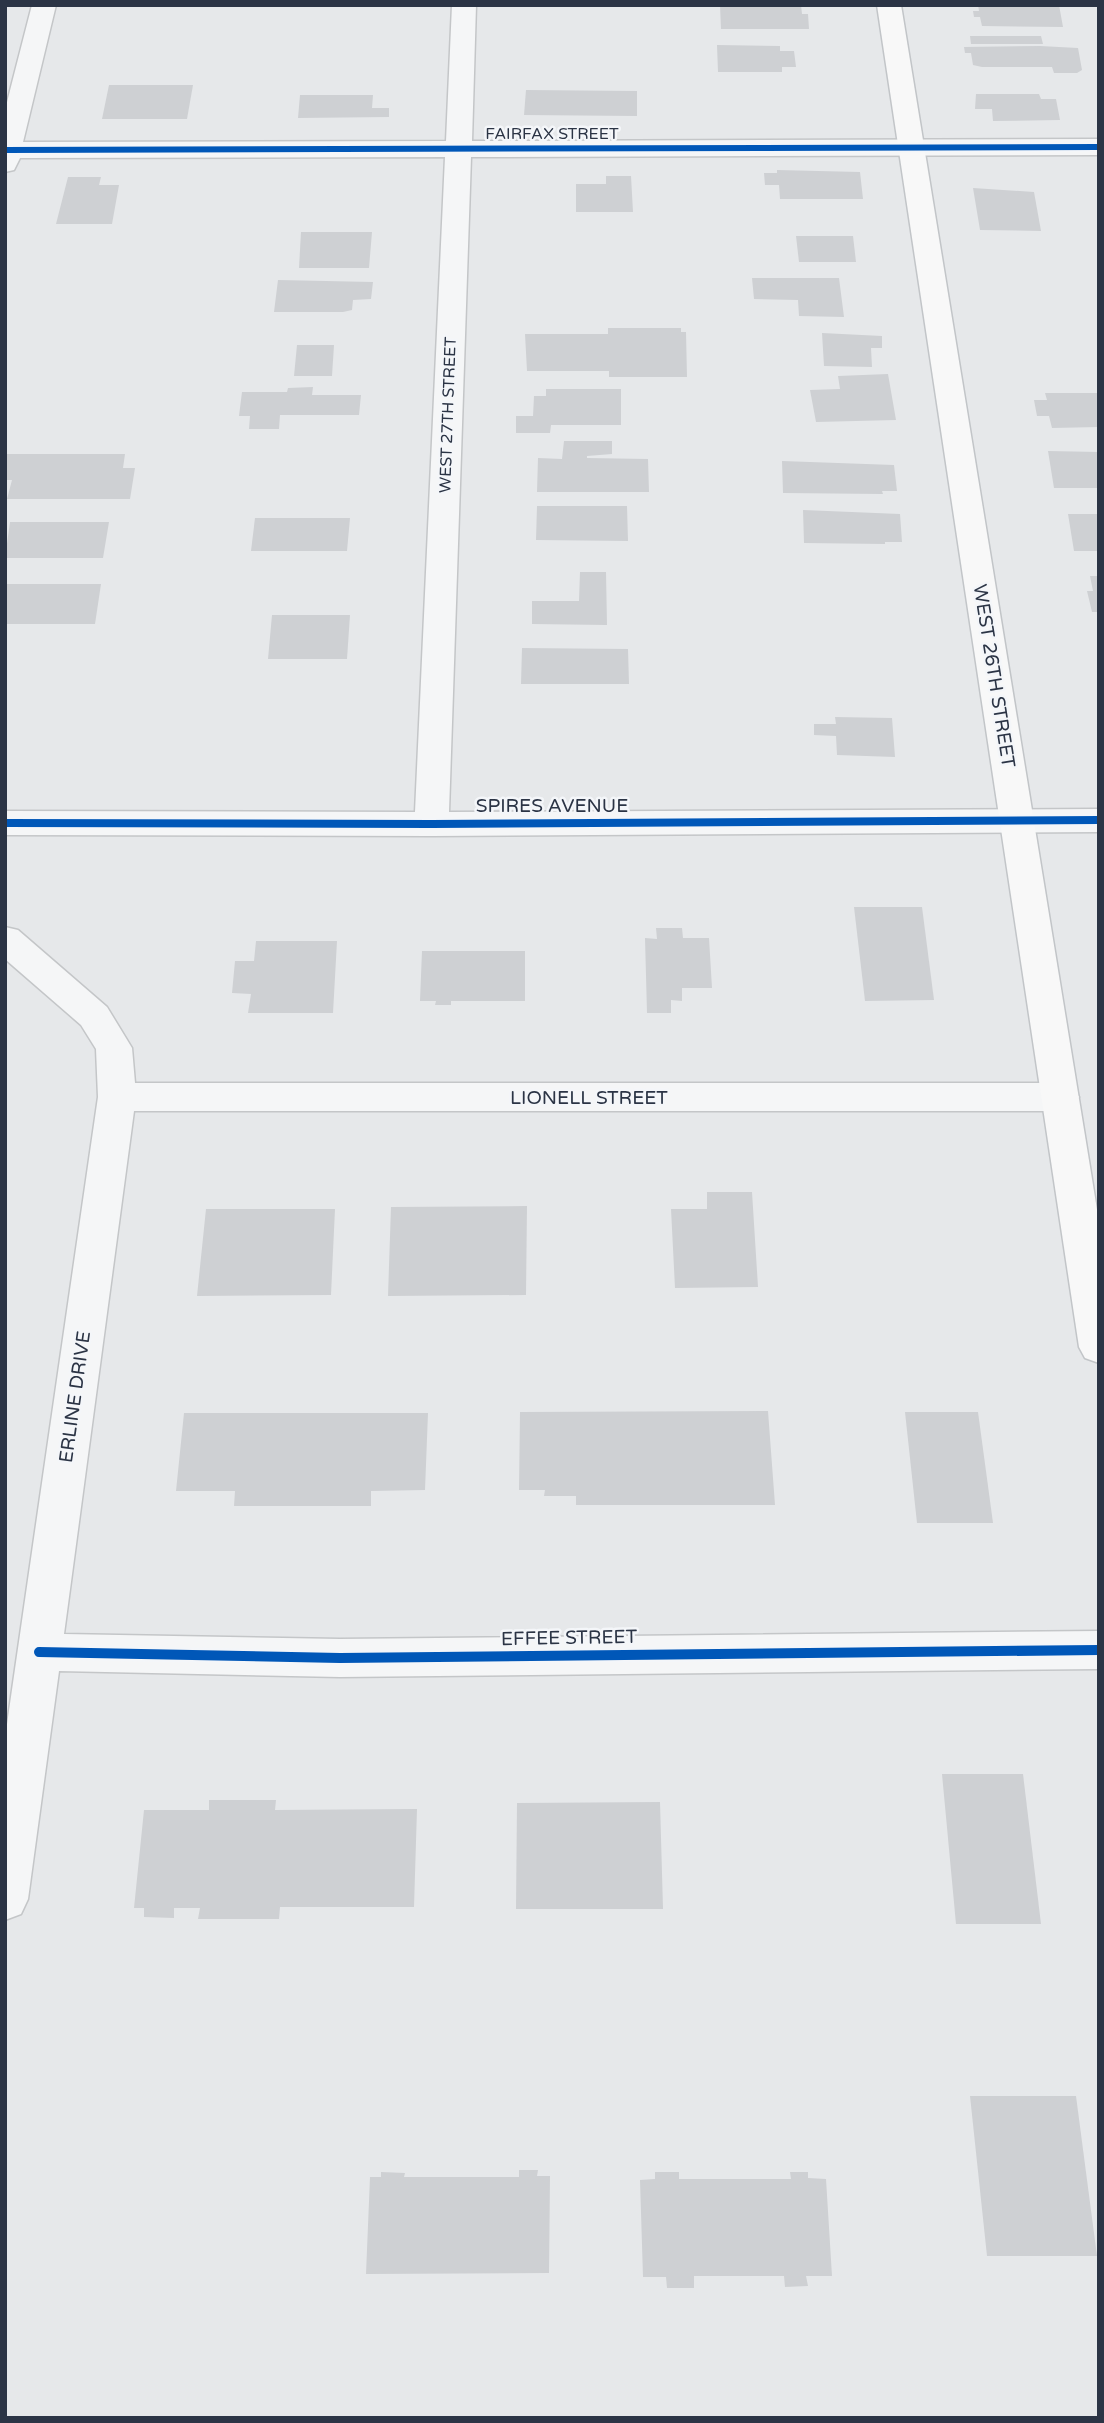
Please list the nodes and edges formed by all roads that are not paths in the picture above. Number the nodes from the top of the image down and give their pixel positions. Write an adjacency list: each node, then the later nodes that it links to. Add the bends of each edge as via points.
1 (44, 5): 7 (street)
2 (464, 5): 6 (street, WEST 27TH STREET)
3 (889, 5): 4 (main road, WEST 26TH STREET)
4 (912, 147): 5 (street, FAIRFAX STREET); 6 (street, FAIRFAX STREET); 8 (main road, WEST 26TH STREET)
5 (1099, 147)
6 (458, 148): 7 (street, FAIRFAX STREET); 11 (street, WEST 27TH STREET)
7 (6, 155)
8 (1016, 820): 9 (street, SPIRES AVENUE); 11 (street, SPIRES AVENUE); 14 (main road, WEST 26TH STREET)
9 (1099, 820)
10 (5, 823): 11 (street, SPIRES AVENUE)
11 (432, 824)
12 (5, 939): 13 (street, ERLINE DRIVE, via 94,1016 114,1048)
13 (117, 1097): 14 (street, LIONELL STREET); 17 (street, ERLINE DRIVE)
14 (1060, 1097): 15 (main road, WEST 26TH STREET)
15 (1099, 1347)
16 (1099, 1650): 17 (street, EFFEE STREET, via 340,1658)
17 (39, 1652): 18 (street, ERLINE DRIVE)
18 (5, 1899)

